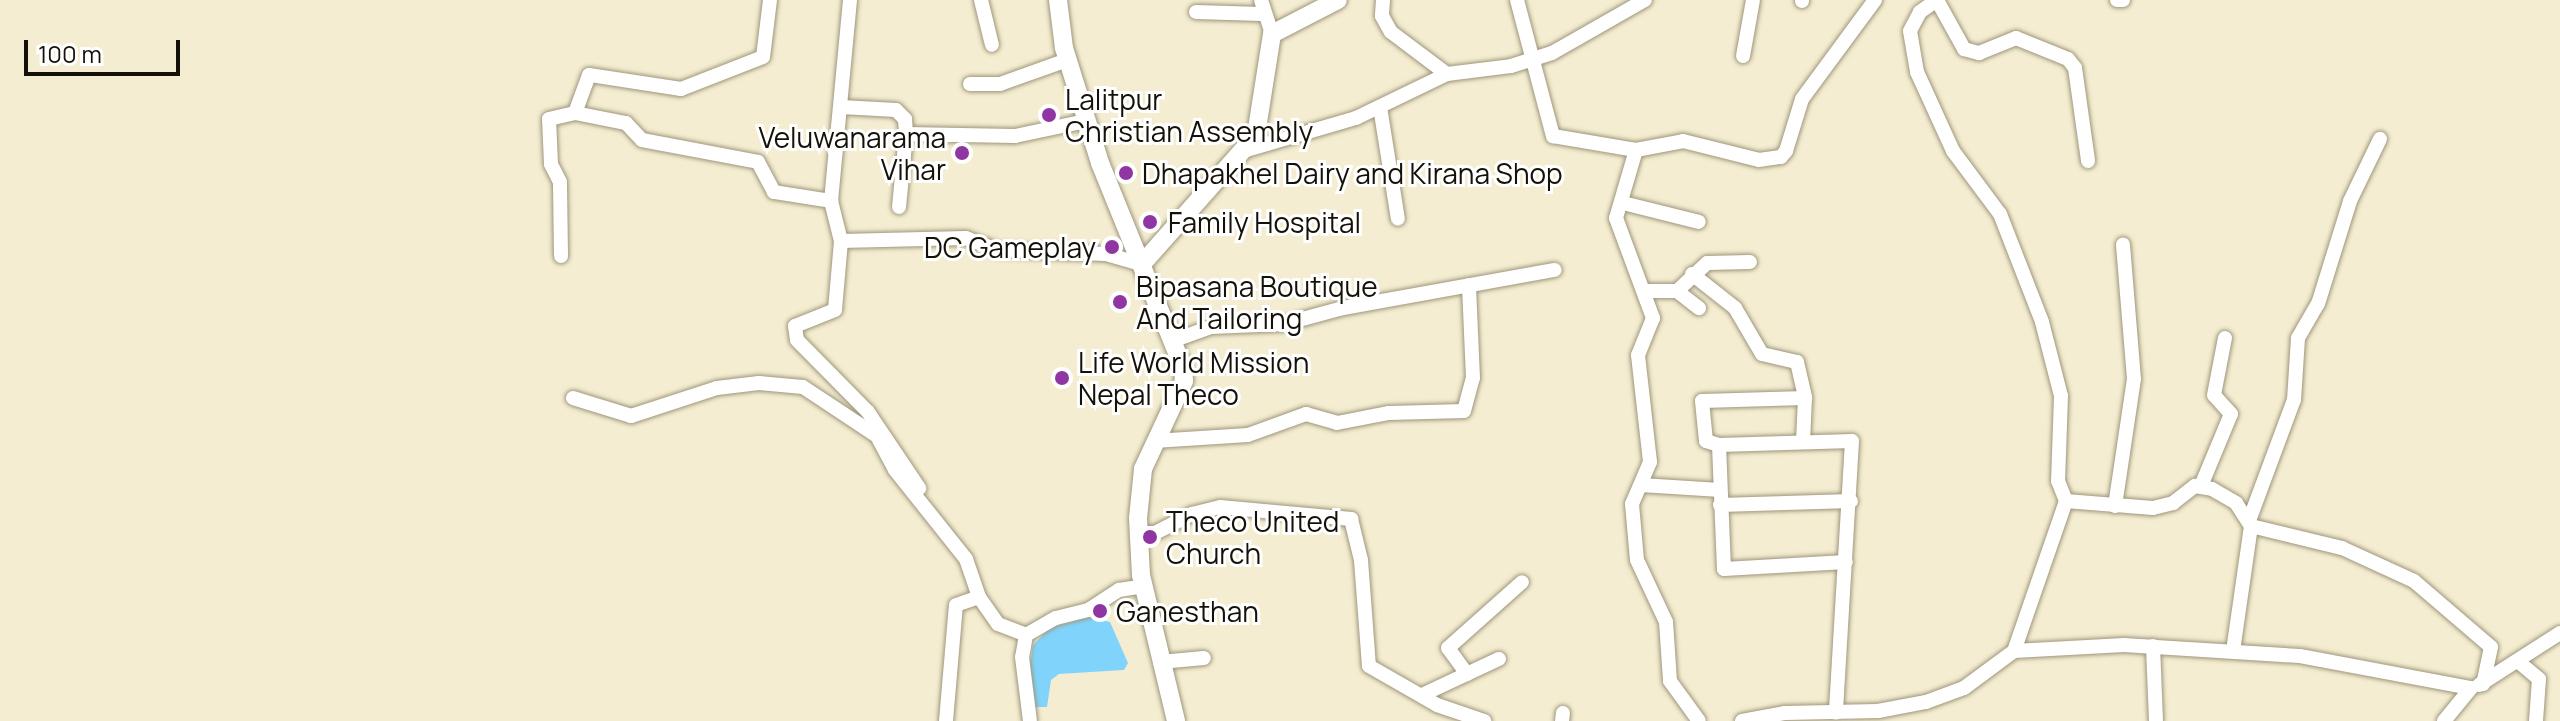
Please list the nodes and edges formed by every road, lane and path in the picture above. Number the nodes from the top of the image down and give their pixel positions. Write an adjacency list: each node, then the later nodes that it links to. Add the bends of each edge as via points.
1 (770, 0): 23 (street, via 763,57 681,89 589,75)
2 (850, 0): 21 (street)
3 (981, 0): 15 (street)
4 (1058, 0): 17 (main road)
5 (1338, 0): 14 (main road)
6 (1383, 0): 19 (street, via 1382,16 1391,32)
7 (1517, 0): 18 (street)
8 (1645, 0): 18 (street, via 1602,28)
9 (1753, 0): 16 (street)
10 (1875, 0): 27 (street, via 1802,99 1791,144 1781,157 1747,159 1683,141)
11 (1937, 1): 29 (street, via 1964,49 1979,53 2016,38 2068,59 2075,68); 57 (street, via 1920,12 1910,31 1917,72 1953,151 2000,214 2042,322 2061,396 2058,481)
12 (1262, 7): 13 (street); 14 (street)
13 (1196, 12)
14 (1272, 34): 28 (main road, via 1256,135)
15 (992, 45)
16 (1743, 56)
17 (1067, 60): 20 (street, via 1000,84); 24 (main road)
18 (1533, 60): 19 (street); 27 (street, via 1553,136)
19 (1447, 74): 22 (street)
20 (970, 84)
21 (841, 107): 25 (street, via 896,110 905,119); 30 (street)
22 (1380, 107): 28 (street); 33 (street)
23 (575, 113): 30 (street, via 626,123 642,140 758,162 774,192); 37 (street, via 549,119 551,164 560,182)
24 (1086, 121): 25 (street, via 1015,136); 39 (main road)
25 (906, 134): 32 (street)
26 (2380, 139): 60 (street, via 2350,201 2318,304 2298,338 2294,400)
27 (1636, 150): 31 (street)
28 (1236, 155): 39 (main road)
29 (2088, 161)
30 (831, 201): 35 (street)
31 (1623, 203): 34 (street); 43 (street, via 1617,227)
32 (899, 207)
33 (1398, 219)
34 (1699, 222)
35 (841, 241): 39 (street, via 966,238 998,250 1106,254); 58 (street, via 835,310 795,326 797,340 868,412)
36 (2123, 244): 59 (street, via 2134,379)
37 (561, 256)
38 (1750, 262): 41 (street, via 1715,261)
39 (1142, 264): 47 (main road)
40 (1555, 270): 42 (street)
41 (1692, 274): 44 (street); 49 (street, via 1735,308 1762,354 1797,362)
42 (1469, 285): 47 (street, via 1284,324 1210,327); 50 (street, via 1473,378 1464,411 1389,413 1337,423 1306,414 1248,435)
43 (1647, 291): 44 (street); 53 (street, via 1653,318 1638,355 1650,462)
44 (1677, 291): 45 (street)
45 (1699, 308)
46 (2225, 338): 54 (street, via 2214,395 2231,414)
47 (1175, 340): 50 (main road, via 1184,381)
48 (573, 398): 58 (street, via 631,416 717,388 759,383 803,387 877,436 895,470)
49 (1805, 398): 51 (street); 52 (street, via 1702,401 1706,441)
50 (1154, 441): 61 (main road, via 1143,469)
51 (1803, 442): 52 (street); 56 (street, via 1852,441)
52 (1719, 445): 55 (street)
53 (1641, 485): 55 (street); 83 (street, via 1632,504 1637,560 1666,622 1670,681)
54 (2201, 486): 59 (street, via 2173,503); 60 (street, via 2236,503)
55 (1720, 498): 56 (street); 62 (street, via 1724,569)
56 (1851, 501): 62 (street)
57 (2066, 501): 59 (street); 69 (street)
58 (929, 506): 65 (street, via 966,559)
59 (2115, 506)
60 (2250, 522): 70 (street); 76 (street, via 2342,548 2414,581 2491,647)
61 (1138, 533): 64 (main road); 77 (street, via 1155,533 1220,507 1351,519 1361,560 1369,666)
62 (1846, 562): 78 (street)
63 (1522, 582): 75 (street, via 1448,648)
64 (1144, 586): 67 (street, via 1119,590 1088,610 1056,618); 73 (main road)
65 (979, 597): 67 (street, via 998,624); 79 (street, via 956,605)
66 (2560, 633): 74 (street)
67 (1026, 635): 80 (street, via 1022,657)
68 (2153, 646): 69 (street); 70 (street); 85 (street)
69 (2014, 651): 78 (street, via 1964,688 1926,702)
70 (2233, 651): 76 (street, via 2300,656)
71 (1204, 658): 73 (street)
72 (1499, 659): 75 (street)
73 (1160, 662): 81 (main road)
74 (2520, 663): 76 (street); 87 (street, via 2539,679)
75 (1467, 674): 77 (street)
76 (2477, 686): 86 (street)
77 (1422, 695): 82 (street)
78 (1836, 713): 84 (street, via 1750,716)
79 (946, 721)
80 (1030, 721)
81 (1176, 721)
82 (1484, 721)
83 (1699, 721)
84 (1742, 721)
85 (2156, 721)
86 (2444, 721)
87 (2536, 721)

